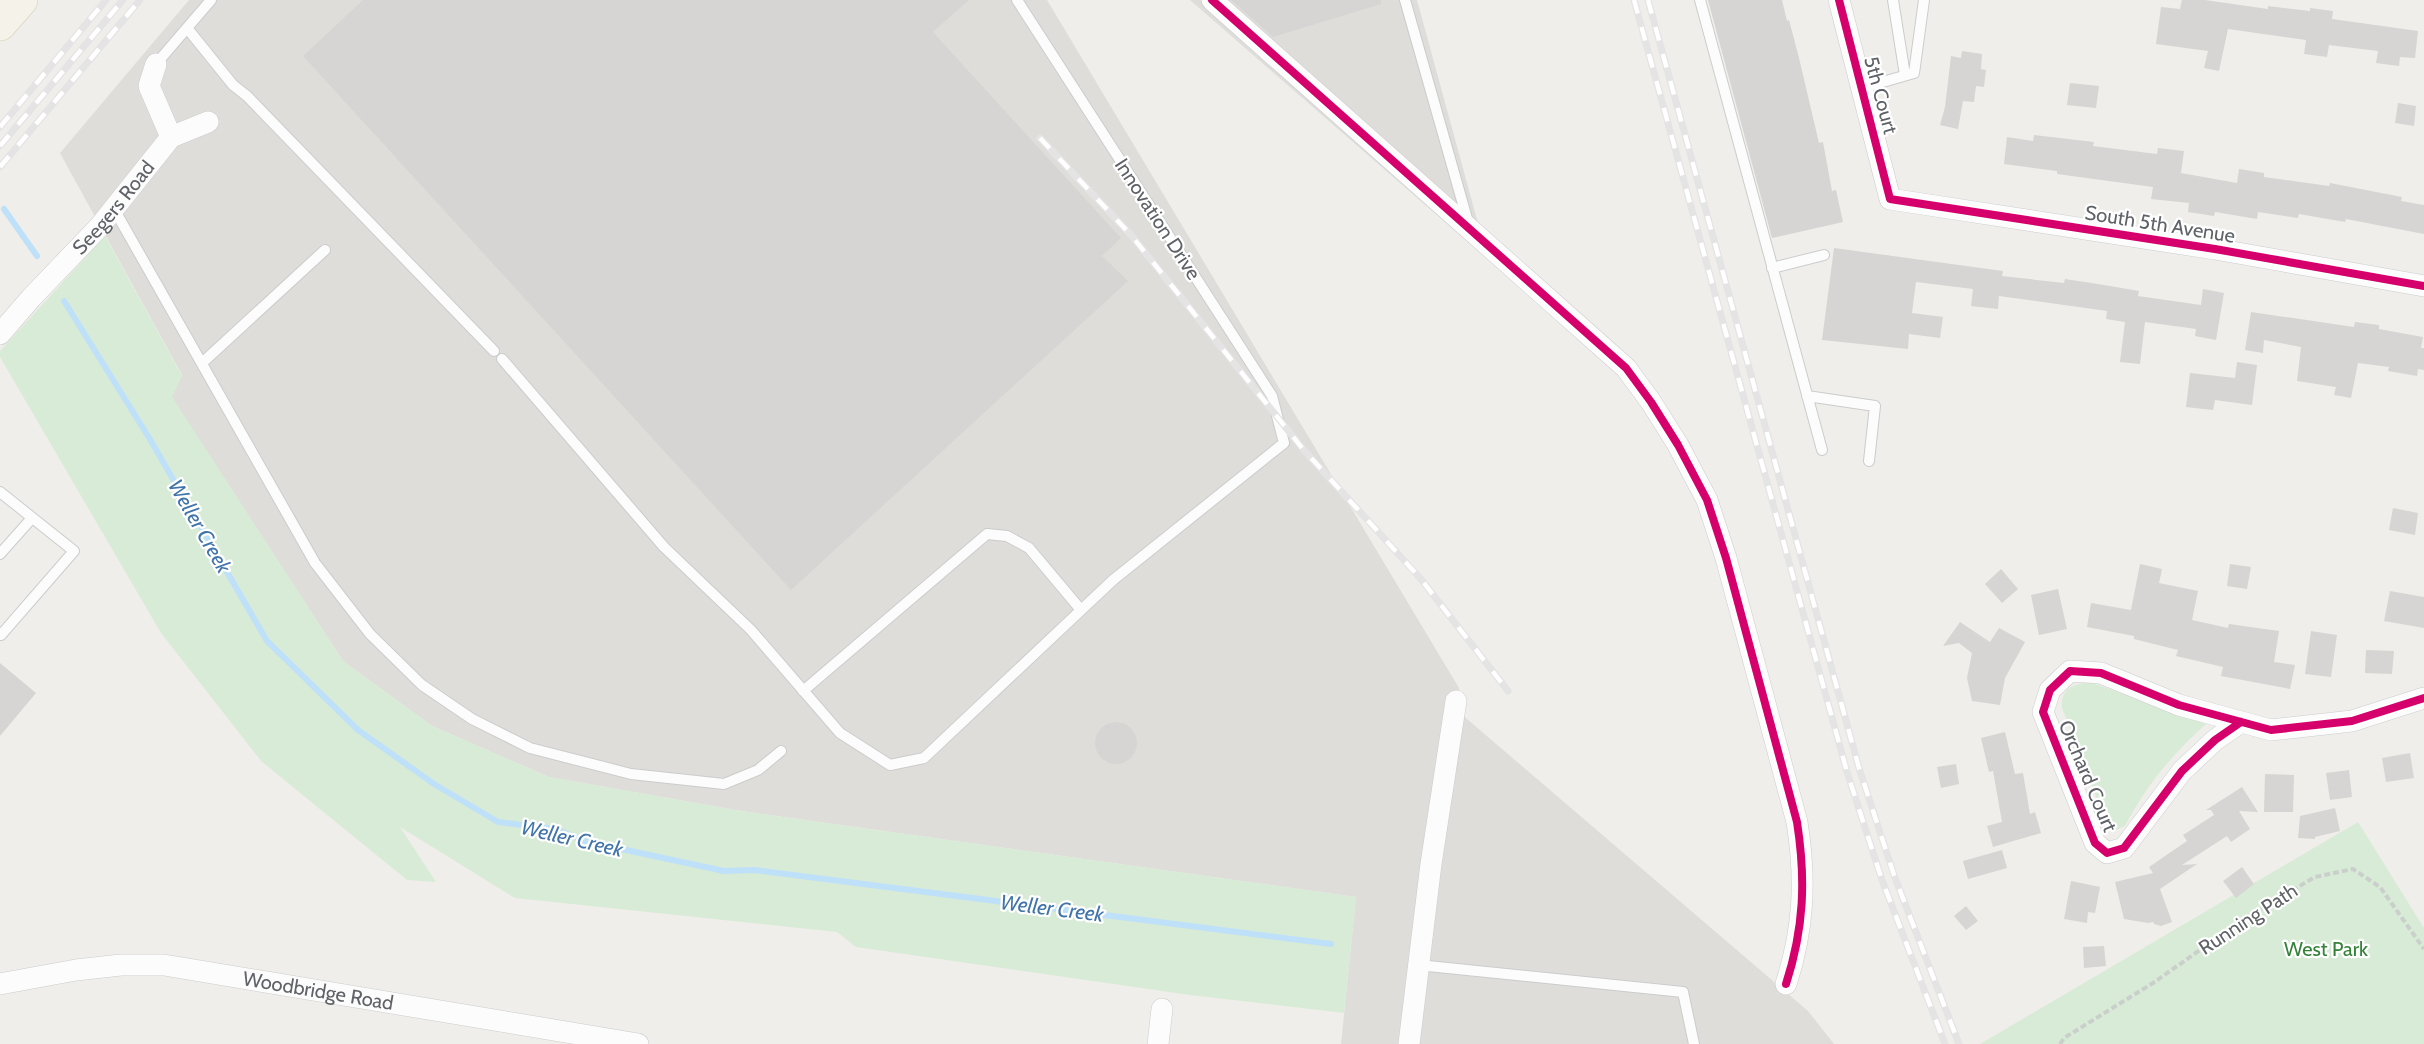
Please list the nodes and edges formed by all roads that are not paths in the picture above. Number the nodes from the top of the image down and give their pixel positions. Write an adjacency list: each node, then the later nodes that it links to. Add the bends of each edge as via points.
1 (21, 0): 10 (main road)
2 (211, 0): 11 (lane)
3 (1017, 0): 32 (lane, Innovation Drive, via 1272,396 1284,444)
4 (1212, 0): 19 (street)
5 (1405, 0): 19 (lane)
6 (1700, 0): 22 (lane)
7 (1839, 0): 14 (street, 5th Court)
8 (1893, 0): 13 (lane)
9 (1924, 0): 13 (lane, via 1914,73)
10 (0, 24)
11 (187, 28): 12 (lane); 34 (lane, via 232,85 498,355 664,547 751,630)
12 (156, 64): 16 (street, via 149,86)
13 (1905, 75): 14 (lane)
14 (1862, 88): 17 (street, 5th Court)
15 (208, 122): 16 (street)
16 (171, 137): 18 (street, Seegers Road)
17 (1890, 199): 23 (street, South 5th Avenue)
18 (114, 208): 24 (street, Seegers Road); 25 (lane)
19 (1470, 229): 41 (street, via 1626,368 1678,445 1707,500 1729,568 1802,852 1802,922)
20 (326, 250): 25 (lane)
21 (1824, 255): 22 (lane)
22 (1772, 268): 26 (lane)
23 (2424, 286)
24 (0, 334)
25 (202, 363): 38 (lane, via 315,562 378,642 422,685 472,719 531,748 631,774 694,782 724,784 758,770)
26 (1807, 396): 27 (lane); 28 (lane, via 1875,406)
27 (1822, 450)
28 (1869, 460)
29 (0, 492): 30 (lane)
30 (32, 518): 31 (lane); 33 (lane, via 74,551)
31 (0, 554)
32 (1081, 610): 34 (lane, via 924,758 890,765 840,733); 34 (lane, via 1029,548 1007,536 987,534)
33 (0, 634)
34 (803, 691)
35 (2424, 698): 37 (street, Orchard Court, via 2352,721 2271,730)
36 (1456, 701): 39 (street)
37 (2241, 722): 37 (street, Orchard Court, via 2182,771 2124,848 2107,853 2096,843 2043,712 2049,690 2070,671 2101,673 2179,705)
38 (781, 751)
39 (1418, 965): 45 (street); 46 (lane, via 1683,992)
40 (0, 984): 43 (street, Woodbridge Road, via 121,965 164,965)
41 (1785, 984)
42 (1162, 1009): 44 (street)
43 (638, 1044)
44 (1158, 1044)
45 (1409, 1044)
46 (1694, 1044)

